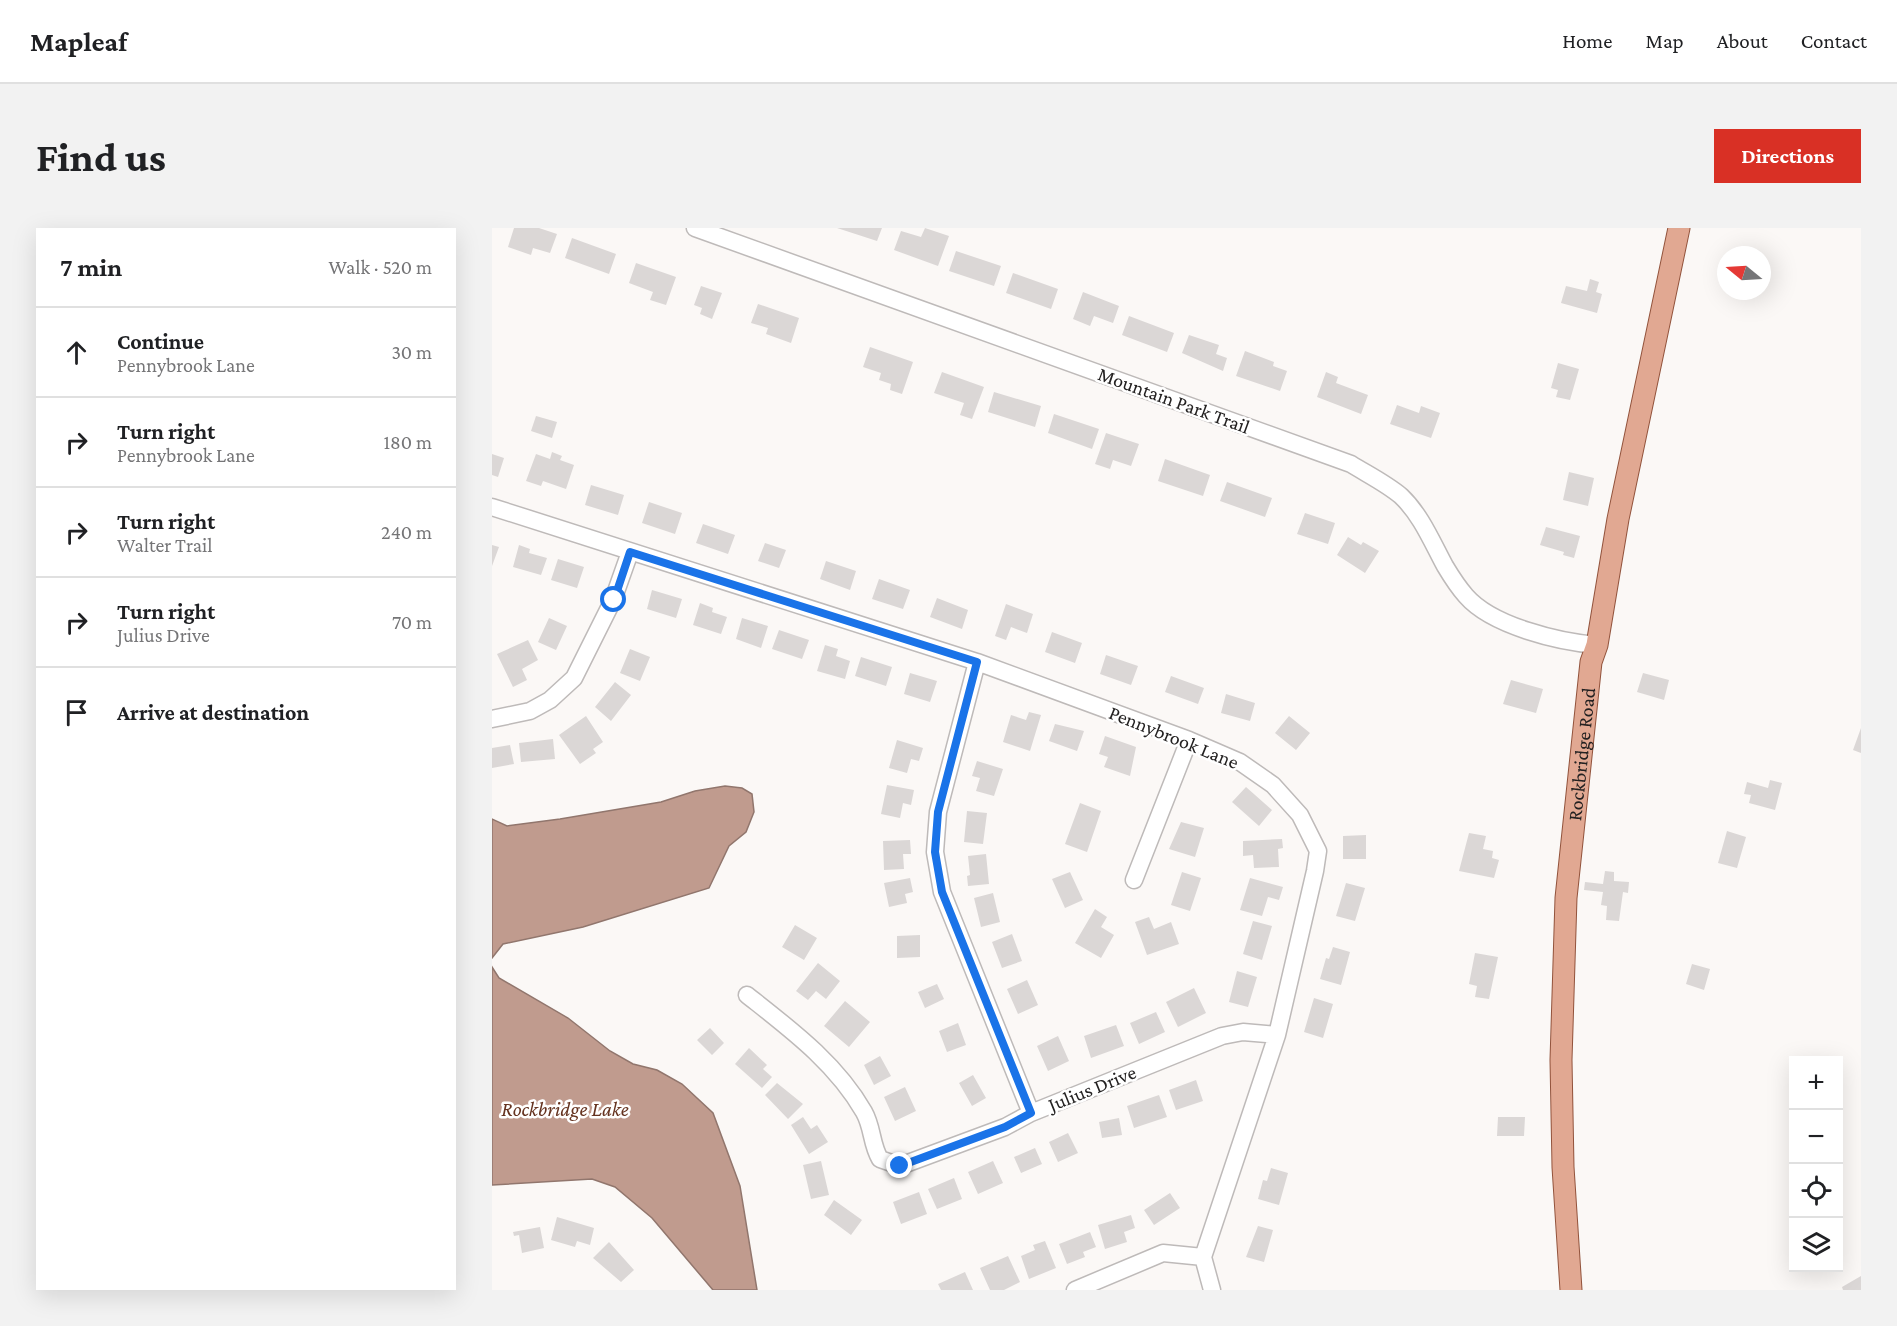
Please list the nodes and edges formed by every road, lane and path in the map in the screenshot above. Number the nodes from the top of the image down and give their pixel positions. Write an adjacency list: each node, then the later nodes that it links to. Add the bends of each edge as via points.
1 (695, 228): 5 (street, Mountain Park Trail, via 1351,464 1401,496 1423,524 1446,568 1478,607 1509,624 1571,642)
2 (1679, 228): 5 (main road, Rockbridge Road, via 1618,519)
3 (492, 507): 4 (street, Pennybrook Lane)
4 (630, 552): 6 (street, Pennybrook Lane); 7 (street, via 614,600 574,678 530,711)
5 (1597, 645): 16 (main road, Rockbridge Road, via 1590,662 1566,897 1561,1060)
6 (977, 662): 8 (street, Pennybrook Lane); 12 (street, via 938,812 935,852 942,892)
7 (492, 719)
8 (1189, 740): 9 (street); 11 (street, Pennybrook Lane, via 1240,762 1273,784 1300,815 1318,851)
9 (1134, 880)
10 (747, 995): 12 (street, Julius Drive, via 802,1039 845,1085 872,1127 873,1147 880,1159 889,1164 900,1166 1005,1127)
11 (1276, 1035): 12 (street, Julius Drive, via 1243,1032 1222,1036); 13 (street, Pennybrook Lane)
12 (1031, 1113)
13 (1203, 1257): 14 (street, via 1163,1253); 15 (street)
14 (1075, 1290)
15 (1212, 1290)
16 (1571, 1290)

